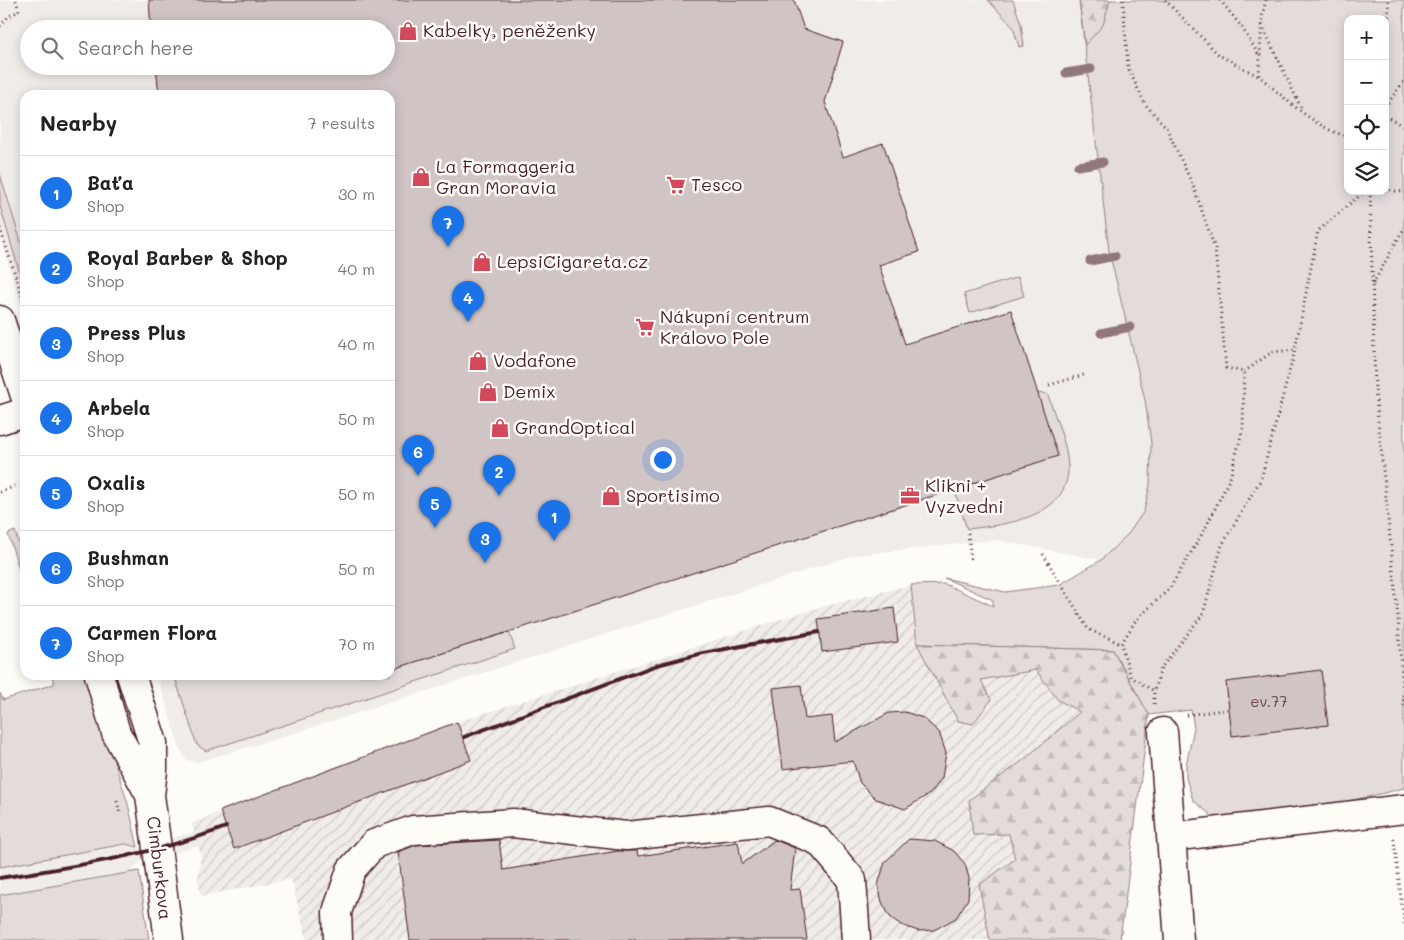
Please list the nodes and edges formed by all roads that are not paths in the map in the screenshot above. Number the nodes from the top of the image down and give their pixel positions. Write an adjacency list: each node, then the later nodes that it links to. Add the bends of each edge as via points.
1 (0, 320): 2 (street)
2 (20, 381)
3 (20, 414): 4 (street)
4 (0, 420)
5 (100, 680): 8 (street, Cimburkova, via 116,733)
6 (134, 680): 8 (street, Cimburkova, via 152,743)
7 (1163, 732): 10 (street)
8 (150, 795): 11 (street, Cimburkova)
9 (1404, 809): 10 (street)
10 (1171, 837): 14 (street)
11 (169, 940)
12 (338, 940): 13 (street, via 337,912 351,870 374,844 413,830 513,823 626,836 769,822 819,840 852,880)
13 (856, 940)
14 (1179, 940)

